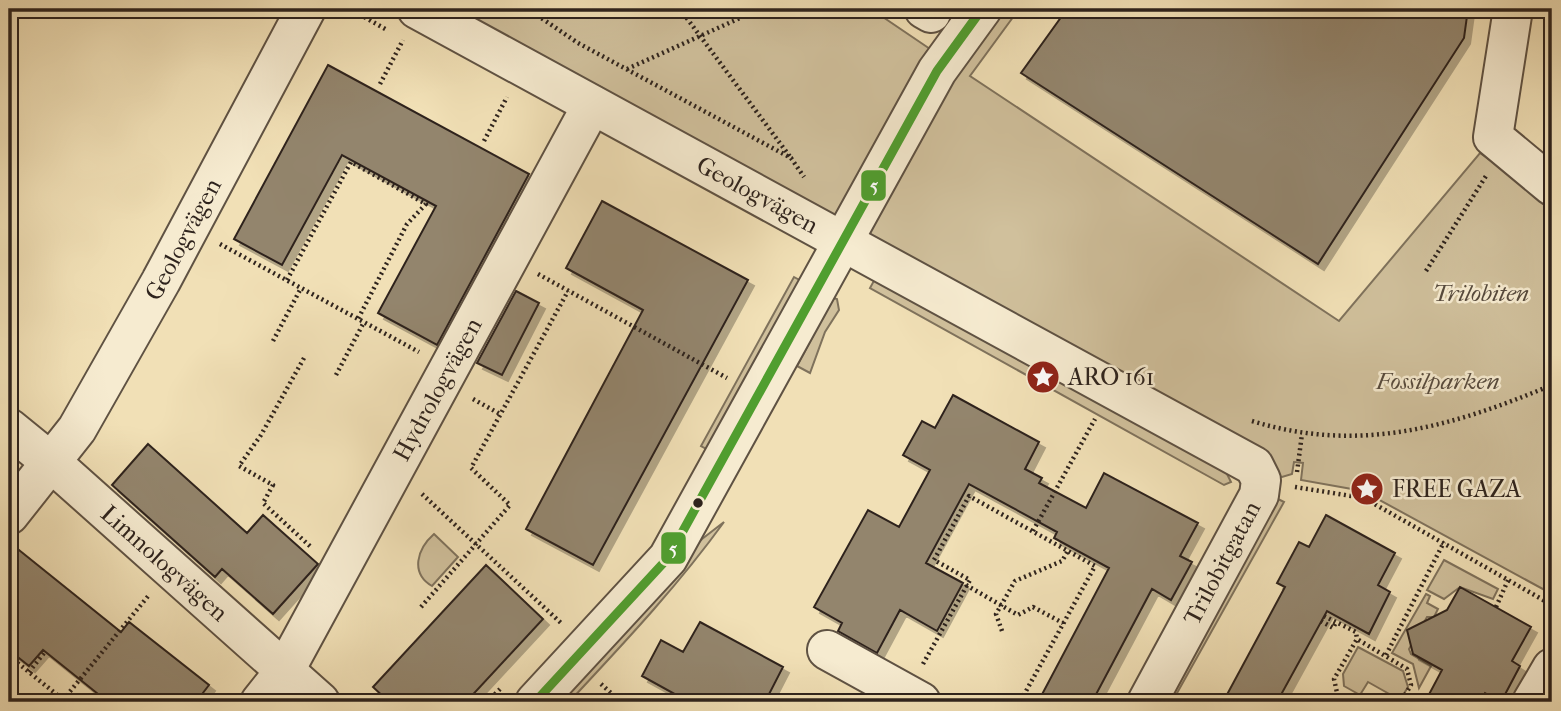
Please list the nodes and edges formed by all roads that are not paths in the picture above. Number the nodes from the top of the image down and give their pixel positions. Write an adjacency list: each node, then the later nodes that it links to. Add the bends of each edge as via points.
1 (306, 9): 9 (street, Geologvägen, via 77,429)
2 (982, 9): 7 (street, via 937,71)
3 (1513, 9): 6 (street, via 1493,137)
4 (411, 24): 5 (street, Geologvägen)
5 (592, 105): 7 (street, Geologvägen); 13 (street, Hydrologvägen)
6 (1552, 186)
7 (842, 241): 17 (street, via 668,558); 18 (street, Trilobitgatan, via 1242,459 1278,484 1259,495)
8 (9, 428): 9 (street, Limnologvägen)
9 (52, 463): 10 (street, Geologvägen); 13 (street, Limnologvägen)
10 (9, 514)
11 (827, 650): 14 (street)
12 (1552, 668): 19 (street)
13 (284, 672): 15 (street, Hydrologvägen); 16 (street, Limnologvägen)
14 (914, 698)
15 (260, 702)
16 (320, 702)
17 (535, 702)
18 (1147, 702)
19 (1532, 702)

